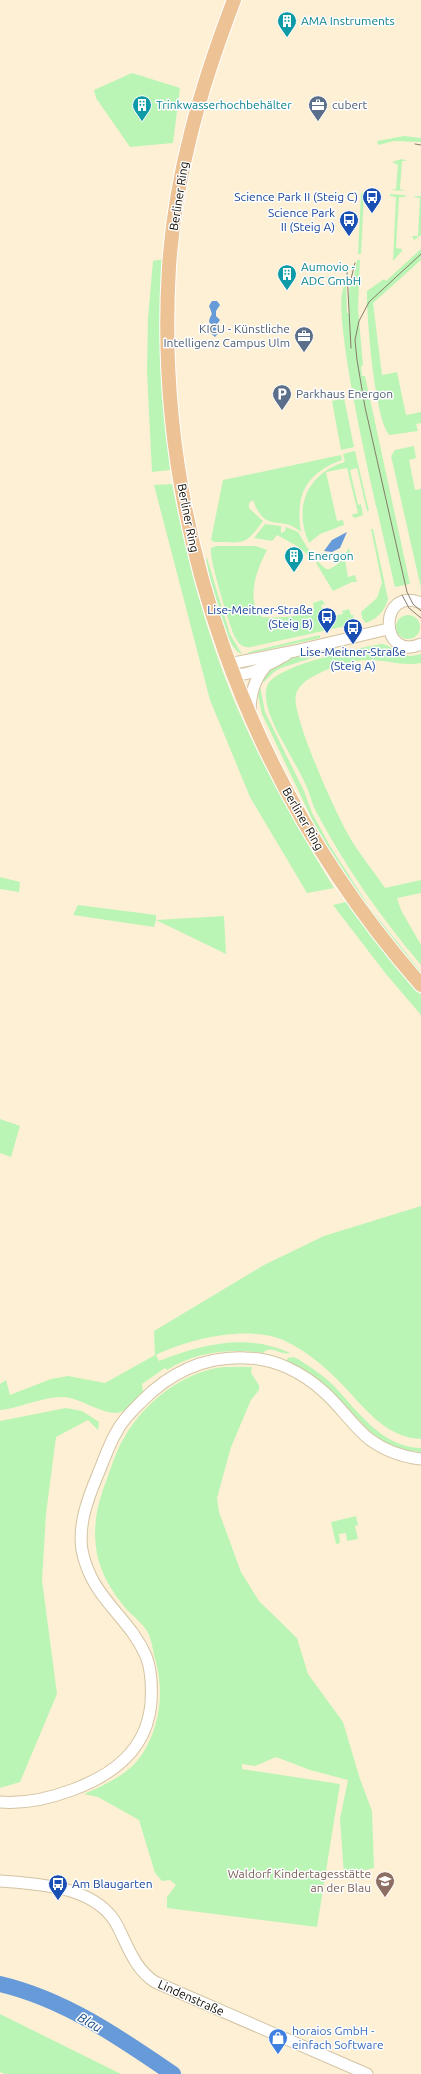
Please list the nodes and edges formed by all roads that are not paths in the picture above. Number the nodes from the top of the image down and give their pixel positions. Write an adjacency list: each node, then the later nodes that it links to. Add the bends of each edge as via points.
1 (234, 0): 7 (main road, Berliner Ring, via 216,45 197,107 183,169 170,266 168,339 173,430 189,528 202,583)
2 (421, 603): 3 (street, via 408,601 397,605 390,614)
3 (388, 629): 4 (street, via 400,644); 5 (street)
4 (421, 644)
5 (295, 651): 6 (street); 7 (street)
6 (267, 665): 7 (street, via 248,673); 8 (street, via 258,676 252,692)
7 (231, 669): 8 (main road, Berliner Ring)
8 (251, 717): 9 (main road, Berliner Ring, via 322,852 376,931)
9 (421, 985)
10 (421, 1459): 11 (street, via 386,1449 371,1440 310,1381 284,1366 264,1360 233,1358 202,1362 159,1385 117,1430 85,1508 81,1537 86,1565 94,1585 139,1642 147,1658 152,1691 144,1733 120,1766 92,1783 46,1799)
11 (0, 1802)
12 (0, 1882): 13 (street, Lindenstraße, via 60,1888 94,1902 111,1916 138,1966 155,1982)
13 (367, 2074)

